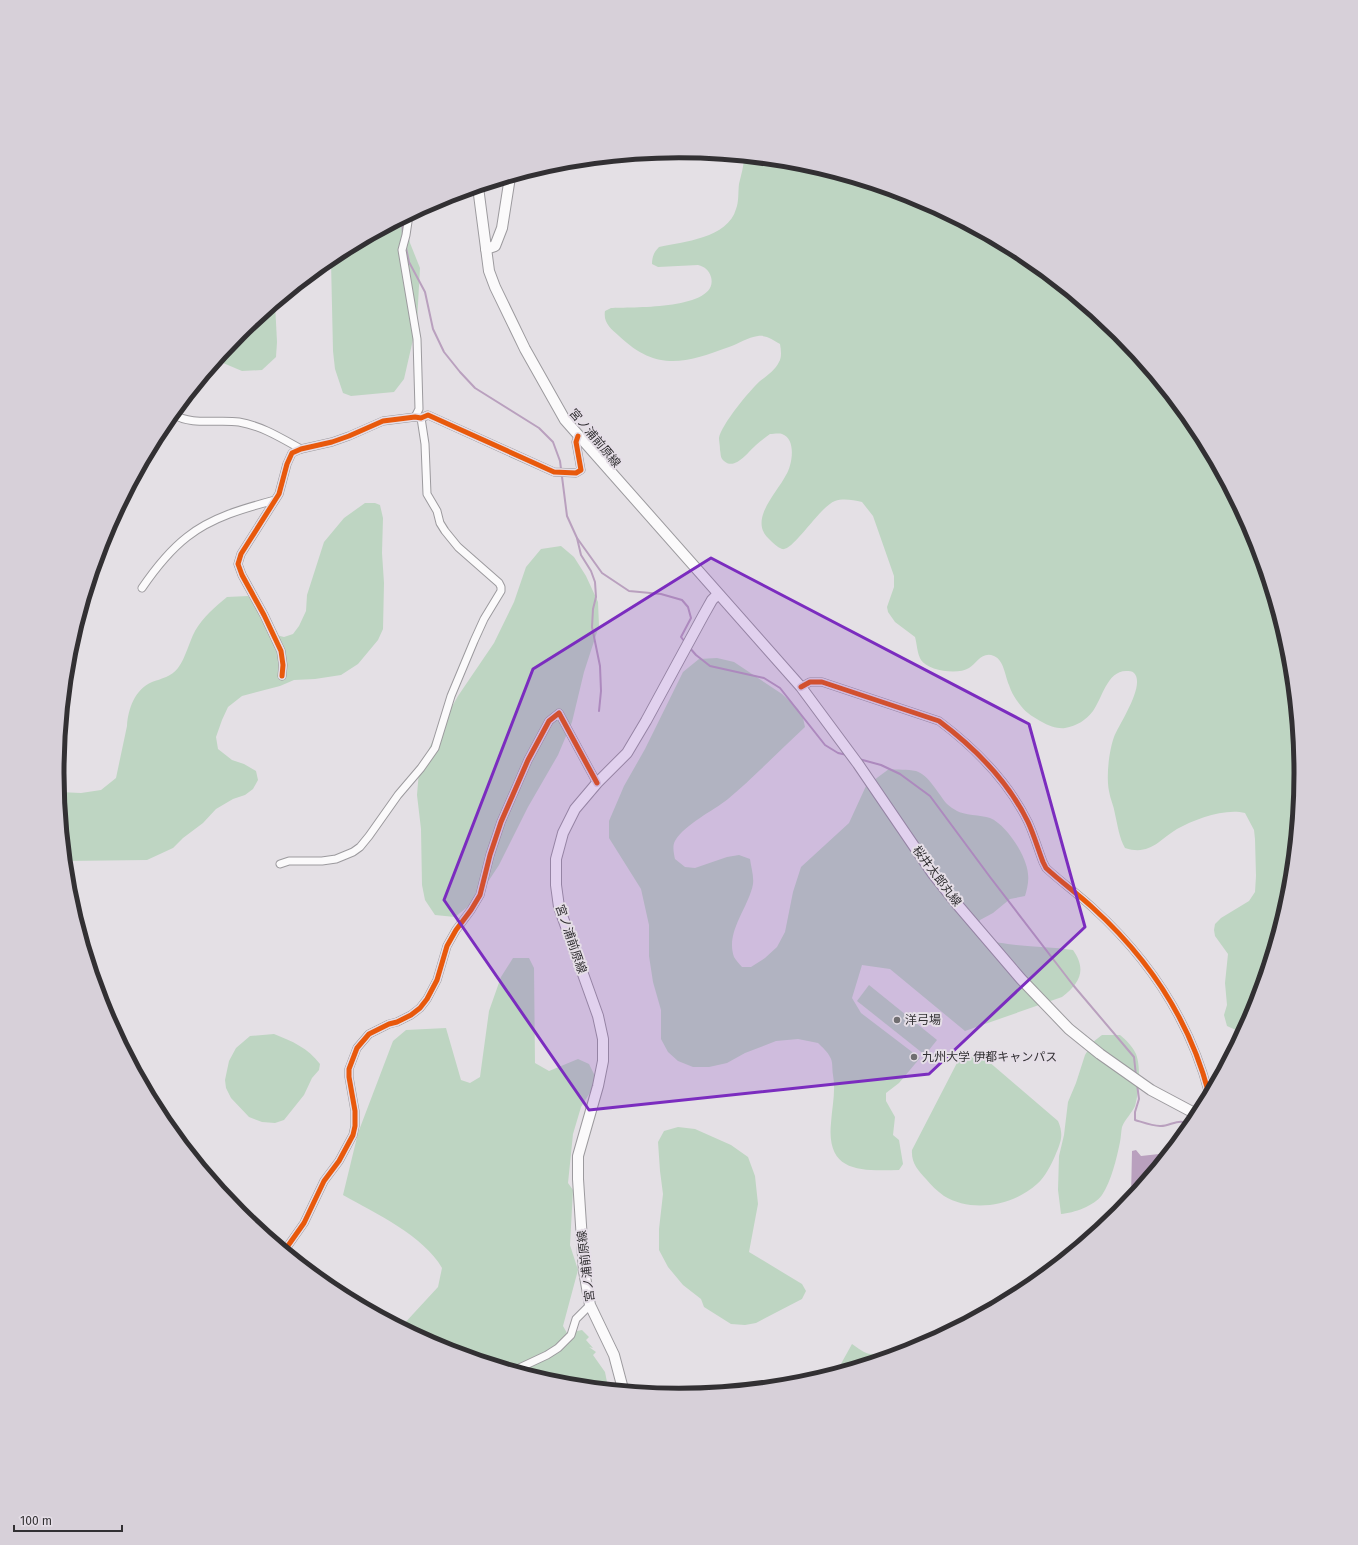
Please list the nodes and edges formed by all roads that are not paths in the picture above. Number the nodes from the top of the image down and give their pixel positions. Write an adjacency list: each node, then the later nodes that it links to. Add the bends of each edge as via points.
1 (509, 181): 4 (main road, via 502,228 495,246)
2 (479, 191): 4 (main road)
3 (407, 221): 6 (street, via 402,250 417,338)
4 (486, 249): 7 (main road, 宮ノ浦前原線, via 494,288 565,420)
5 (178, 416): 8 (street, via 191,420 248,424)
6 (418, 417): 7 (street, via 428,415 554,472 576,473 581,470 576,442); 8 (street, via 383,421 332,442); 15 (street, via 425,444 427,494 437,511 440,523 458,546 499,583 501,591 474,641 451,696 435,748 369,836 353,852 336,859 289,861)
7 (578, 436): 11 (main road, 宮ノ浦前原線)
8 (301, 449): 9 (street, via 292,453 289,458)
9 (275, 500): 10 (street, via 223,517 187,536 161,562); 12 (street, via 241,554 238,564 281,651)
10 (142, 588)
11 (718, 594): 13 (main road, 桜井太郎丸線); 14 (main road, 宮ノ浦前原線, via 712,600 627,753)
12 (282, 676)
13 (801, 687): 16 (street, via 810,682 822,682 939,721 990,765 1027,820 1046,868 1094,909 1137,953 1167,996 1188,1036); 17 (main road, 桜井太郎丸線, via 847,748 933,874 1042,1001 1069,1029 1100,1054 1132,1077)
14 (597, 783): 18 (street, via 559,713 549,721 528,760 501,822 480,895 447,946 437,980 427,999 411,1015 369,1034 357,1048 349,1069 355,1111 352,1135 324,1181 304,1223); 19 (main road, 宮ノ浦前原線, via 576,809 564,833 556,859 559,907 598,1016 603,1039 603,1062 598,1086 578,1156 584,1271)
15 (280, 864)
16 (1207, 1087)
17 (1191, 1112)
18 (288, 1246)
19 (590, 1305): 20 (street, via 576,1319 571,1335 558,1348); 21 (main road, 宮ノ浦前原線, via 614,1355)
20 (521, 1367)
21 (622, 1384)

